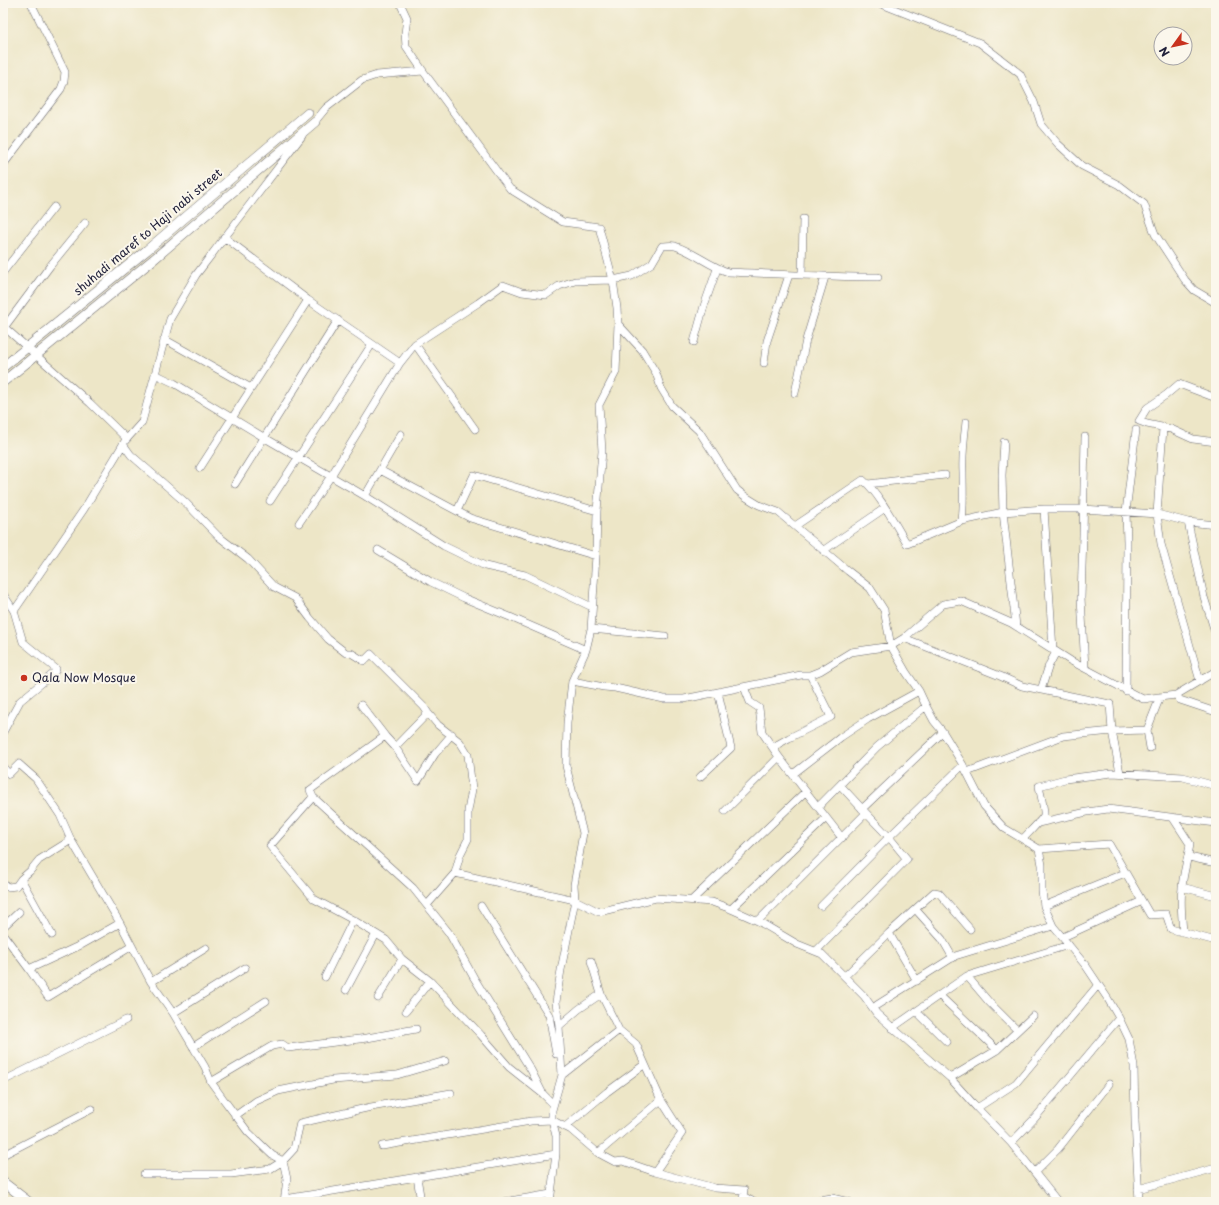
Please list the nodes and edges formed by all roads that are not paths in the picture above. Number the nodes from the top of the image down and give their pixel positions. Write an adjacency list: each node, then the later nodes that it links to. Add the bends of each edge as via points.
1 (31, 3): 7 (street, via 65,72 64,81 62,89)
2 (400, 3): 4 (street, via 407,18 406,46)
3 (879, 3): 20 (street, via 980,43 1020,74 1045,129 1082,166 1119,186 1144,204 1155,234 1185,280 1194,290)
4 (423, 71): 6 (street, via 377,75 362,80 326,108); 18 (street, via 510,190 563,222 599,227)
5 (308, 113): 28 (main road, shuhadi maref to Haji nabi street)
6 (315, 122): 11 (street); 29 (main road)
7 (3, 164)
8 (54, 207): 13 (street)
9 (803, 219): 15 (street)
10 (85, 223): 23 (street)
11 (224, 237): 19 (street); 24 (street, via 192,281 170,320)
12 (718, 269): 14 (street, via 728,272); 18 (street, via 704,259 674,246 662,246 652,263 632,276); 25 (street)
13 (3, 272)
14 (789, 275): 15 (street); 31 (street, via 767,341)
15 (802, 275): 16 (street)
16 (825, 277): 17 (street); 36 (street, via 806,340)
17 (878, 278)
18 (613, 280): 22 (street); 27 (street, via 575,280 559,286 546,295 522,292 503,285)
19 (308, 300): 21 (street); 35 (street)
20 (1216, 303)
21 (338, 320): 26 (street); 45 (street)
22 (618, 324): 62 (street, via 616,372 599,405 602,451); 69 (street, via 642,350 672,406 698,431 737,490 759,505 778,512)
23 (3, 327): 28 (street)
24 (164, 339): 33 (street); 35 (street)
25 (694, 342)
26 (372, 344): 30 (street); 49 (street)
27 (415, 344): 30 (street); 41 (street)
28 (27, 348): 29 (street); 32 (main road, shuhadi maref to Haji nabi street)
29 (36, 355): 34 (main road); 46 (street, via 90,403)
30 (400, 363): 53 (street)
31 (764, 363)
32 (3, 367)
33 (155, 374): 38 (street); 46 (street, via 142,422)
34 (3, 382)
35 (251, 388): 38 (street)
36 (795, 393)
37 (1216, 398): 40 (street, via 1179,384 1147,408 1139,421)
38 (232, 418): 45 (street); 50 (street)
39 (966, 422): 66 (street, via 963,446)
40 (1164, 428): 48 (street, via 1193,439); 65 (street)
41 (475, 429)
42 (1136, 430): 64 (street)
43 (401, 434): 51 (street)
44 (1085, 437): 60 (street)
45 (265, 438): 49 (street); 54 (street)
46 (125, 441): 76 (street, via 84,509); 100 (street, via 131,455 186,503 218,536 248,559 274,587 295,598 328,639 346,653 351,653 364,661 371,654)
47 (1004, 442): 63 (street)
48 (1216, 442)
49 (298, 457): 53 (street); 57 (street)
50 (200, 468)
51 (380, 470): 56 (street); 61 (street)
52 (945, 475): 55 (street)
53 (331, 476): 56 (street); 68 (street)
54 (235, 484)
55 (868, 484): 58 (street); 69 (street, via 863,480)
56 (365, 496): 75 (street, via 444,546 485,566 525,576)
57 (270, 501)
58 (885, 508): 66 (street, via 907,544); 72 (street)
59 (1044, 509): 60 (street); 63 (street); 84 (street)
60 (1084, 509): 64 (street); 85 (street, via 1081,598)
61 (457, 511): 62 (street, via 474,474); 73 (street, via 470,518)
62 (597, 511): 73 (street)
63 (1003, 512): 66 (street); 77 (street)
64 (1126, 512): 65 (street); 93 (street)
65 (1157, 514): 67 (street); 89 (street, via 1161,544)
66 (962, 521)
67 (1188, 522): 70 (street); 79 (street, via 1204,597)
68 (299, 523)
69 (795, 526): 72 (street)
70 (1216, 526)
71 (378, 550): 83 (street, via 430,582)
72 (824, 550): 82 (street, via 870,588 884,610)
73 (596, 556): 75 (street)
74 (3, 594): 76 (street)
75 (592, 607): 78 (street)
76 (14, 611): 103 (street, via 23,642 56,669 20,701)
77 (1016, 626): 81 (street, via 961,601 943,604); 84 (street)
78 (590, 629): 80 (street); 83 (street)
79 (1216, 635)
80 (665, 636)
81 (904, 638): 82 (street); 91 (street, via 1022,686)
82 (891, 646): 87 (street, via 852,652); 92 (street)
83 (586, 650): 88 (street)
84 (1054, 651): 85 (street); 91 (street)
85 (1084, 668): 93 (street)
86 (1216, 671): 89 (street)
87 (810, 675): 90 (street); 108 (street, via 831,717)
88 (572, 681): 94 (street, via 664,699 684,700); 141 (street, via 567,723 566,766 583,833 574,885)
89 (1200, 681): 95 (street)
90 (744, 687): 94 (street); 108 (street, via 750,702 759,708 762,732)
91 (1041, 690): 102 (street, via 1110,704)
92 (919, 691): 98 (street); 115 (street, via 868,719)
93 (1126, 691): 96 (street, via 1143,699)
94 (718, 692): 116 (street, via 731,748)
95 (1176, 695): 96 (street); 99 (street, via 1180,700)
96 (1160, 697): 101 (street)
97 (362, 705): 106 (street)
98 (926, 706): 104 (street); 117 (street, via 877,747)
99 (1216, 712)
100 (428, 713): 105 (street, via 438,725); 107 (street)
101 (1147, 730): 102 (street); 109 (street)
102 (1112, 731): 113 (street, via 1063,736); 114 (street)
103 (3, 732)
104 (943, 732): 111 (street); 123 (street)
105 (452, 734): 107 (street, via 435,754 418,781); 136 (street, via 468,755 472,789 468,811 468,839)
106 (385, 736): 107 (street); 120 (street, via 310,790)
107 (395, 747)
108 (773, 747): 110 (street)
109 (1150, 748)
110 (779, 757): 115 (street); 122 (street)
111 (963, 765): 113 (street); 128 (street)
112 (3, 767): 131 (street, via 9,774 19,764 36,779 60,815)
113 (967, 772): 130 (street, via 991,815 1004,828)
114 (1120, 773): 118 (street, via 1183,777); 126 (street, via 1065,779 1039,786 1044,816)
115 (793, 774): 119 (street)
116 (700, 777)
117 (840, 784): 121 (street); 123 (street)
118 (1216, 786)
119 (805, 792): 121 (street); 142 (street)
120 (313, 798): 144 (street, via 413,888); 151 (street, via 270,846 314,900)
121 (818, 807): 124 (street)
122 (725, 811)
123 (864, 811): 128 (street); 129 (street)
124 (826, 818): 129 (street); 148 (street)
125 (1173, 818): 126 (street, via 1108,809); 127 (street); 133 (street, via 1190,844)
126 (1038, 823): 130 (street)
127 (1216, 823)
128 (889, 837): 146 (street); 167 (street, via 906,860)
129 (842, 838): 152 (street)
130 (1023, 839): 132 (street)
131 (72, 840): 137 (street, via 39,860); 153 (street)
132 (1039, 849): 135 (street, via 1109,844); 147 (street)
133 (1188, 857): 134 (street); 139 (street)
134 (1216, 863)
135 (1125, 872): 143 (street); 147 (street)
136 (455, 873): 141 (street); 144 (street)
137 (21, 879): 138 (street, via 16,886 8,887); 161 (street)
138 (3, 884)
139 (1182, 887): 140 (street); 157 (street, via 1180,907)
140 (1216, 896)
141 (575, 900): 142 (street, via 599,912 656,898); 188 (street, via 561,970)
142 (692, 900): 148 (street, via 712,902)
143 (1142, 901): 157 (street, via 1150,915 1166,914 1172,929); 162 (street)
144 (427, 905): 210 (street, via 450,933 474,978 531,1070)
145 (481, 906): 190 (street)
146 (821, 906)
147 (1044, 906): 154 (street)
148 (731, 909): 152 (street)
149 (917, 911): 168 (street, via 942,938)
150 (19, 912): 155 (street)
151 (352, 920): 160 (street); 175 (street)
152 (758, 921): 167 (street, via 797,944)
153 (120, 923): 165 (street); 172 (street, via 83,944)
154 (1053, 926): 162 (street); 168 (street)
155 (3, 927)
156 (970, 929): 158 (street, via 939,893 934,892)
157 (1183, 932): 163 (street)
158 (889, 933): 173 (street); 177 (street)
159 (3, 934): 172 (street)
160 (376, 934): 169 (street, via 386,940); 180 (street)
161 (52, 935)
162 (1063, 938): 164 (street)
163 (1216, 941)
164 (1069, 945): 174 (street); 179 (street)
165 (132, 946): 172 (street, via 48,997); 178 (street)
166 (206, 948): 178 (street)
167 (816, 951): 173 (street)
168 (953, 958): 177 (street)
169 (402, 959): 176 (street); 183 (street)
170 (591, 961): 181 (street)
171 (245, 968): 189 (street)
172 (29, 969)
173 (845, 976): 195 (street)
174 (967, 976): 182 (street); 198 (street)
175 (325, 977)
176 (430, 981): 186 (street); 210 (street, via 509,1067)
177 (917, 981): 185 (street)
178 (151, 982): 189 (street)
179 (1098, 985): 192 (street); 214 (street, via 1016,1082)
180 (346, 990)
181 (601, 994): 194 (street); 197 (street)
182 (939, 995): 187 (street); 201 (street)
183 (378, 998)
184 (266, 1001): 200 (street)
185 (877, 1005)
186 (406, 1011)
187 (916, 1011): 195 (street); 199 (street)
188 (557, 1012): 190 (street); 194 (street)
189 (173, 1013): 200 (street)
190 (549, 1015): 212 (street, via 558,1066)
191 (1033, 1016): 198 (street)
192 (1119, 1018): 218 (street); 230 (street, via 1129,1039 1134,1066)
193 (126, 1020): 206 (street)
194 (559, 1026): 204 (street)
195 (892, 1028): 205 (street)
196 (416, 1029): 207 (street, via 288,1048 282,1044 272,1046)
197 (619, 1030): 203 (street, via 636,1044); 204 (street)
198 (1017, 1030): 201 (street)
199 (947, 1042)
200 (194, 1047): 207 (street)
201 (997, 1050): 205 (street)
202 (445, 1061): 215 (street, via 397,1074 334,1080 278,1091 256,1101)
203 (645, 1064): 211 (street); 217 (street)
204 (562, 1074): 212 (street)
205 (950, 1078): 214 (street)
206 (3, 1082)
207 (211, 1082): 215 (street)
208 (1109, 1084): 226 (street, via 1058,1149)
209 (451, 1093): 223 (street, via 300,1123 294,1149)
210 (542, 1094): 212 (street)
211 (661, 1100): 220 (street); 225 (street, via 682,1133)
212 (551, 1102): 216 (street)
213 (92, 1108): 222 (street)
214 (977, 1108): 218 (street)
215 (235, 1116): 223 (street, via 272,1155)
216 (552, 1120): 217 (street); 219 (street, via 531,1121); 221 (street, via 556,1136)
217 (565, 1127): 220 (street)
218 (1011, 1143): 226 (street)
219 (382, 1146)
220 (598, 1153): 225 (street, via 615,1162)
221 (556, 1154): 228 (street); 231 (street)
222 (3, 1155)
223 (283, 1161): 227 (street, via 270,1169 231,1174); 232 (street, via 287,1179)
224 (1216, 1168): 230 (street)
225 (655, 1172): 237 (street, via 715,1188 744,1190 743,1196)
226 (1035, 1172): 240 (street)
227 (144, 1174)
228 (417, 1178): 232 (street); 234 (street)
229 (3, 1182): 233 (main road)
230 (1138, 1189): 241 (street)
231 (551, 1194): 235 (street); 236 (street)
232 (284, 1200)
233 (29, 1202)
234 (421, 1202)
235 (503, 1202)
236 (550, 1202)
237 (756, 1202)
238 (805, 1202): 239 (street, via 832,1198)
239 (849, 1202)
240 (1058, 1202)
241 (1139, 1202)

